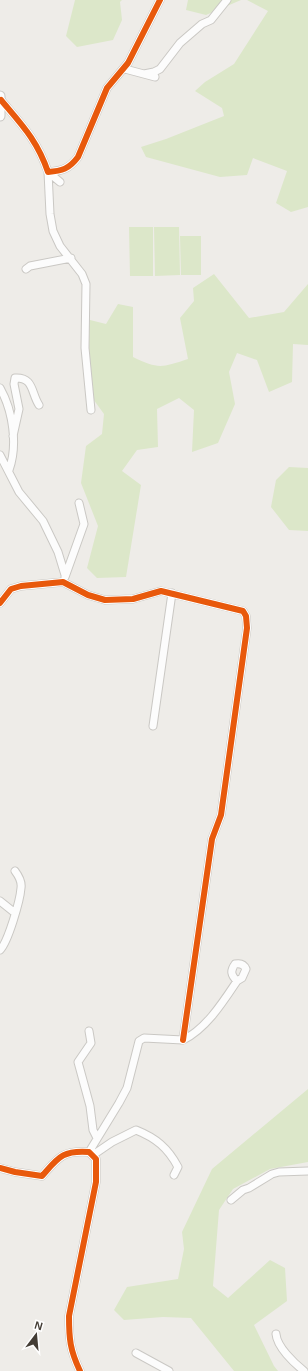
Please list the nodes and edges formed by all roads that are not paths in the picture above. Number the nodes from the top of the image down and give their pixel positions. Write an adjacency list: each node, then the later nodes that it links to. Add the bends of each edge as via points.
1 (160, 0): 3 (street)
2 (227, 0): 4 (street, via 211,20 202,24 180,43 160,69)
3 (125, 69): 4 (street); 8 (street, via 107,88 78,157 64,170)
4 (144, 74): 5 (street)
5 (155, 77)
6 (0, 98): 7 (street); 8 (street, via 42,152)
7 (0, 116)
8 (48, 172): 9 (street); 10 (street, via 53,231 60,246)
9 (60, 182)
10 (71, 258): 11 (street); 16 (street, via 86,284 85,348)
11 (26, 269)
12 (0, 388): 15 (street)
13 (0, 401): 15 (street)
14 (39, 405): 17 (street, via 27,380 15,378 19,409)
15 (10, 409): 17 (street)
16 (91, 410)
17 (13, 436): 19 (street, via 12,462)
18 (0, 455): 19 (street)
19 (8, 470): 21 (street, via 19,492 43,521)
20 (79, 503): 21 (street, via 84,524)
21 (66, 575): 22 (street)
22 (63, 582): 23 (street, via 88,595 105,600 133,599 161,591); 24 (street, via 21,586 11,590)
23 (172, 593): 25 (street); 32 (street, via 243,611 247,628 221,815 212,839)
24 (0, 603)
25 (152, 726)
26 (14, 871): 28 (street, via 18,875 21,887)
27 (0, 901): 28 (street)
28 (15, 913): 29 (street)
29 (0, 950)
30 (237, 981): 32 (street, via 204,1024 192,1036)
31 (89, 1031): 33 (street, via 91,1043 78,1062 90,1106 93,1130)
32 (183, 1040): 33 (street, via 144,1038 139,1041 127,1088)
33 (98, 1138): 34 (street)
34 (91, 1154): 35 (street, via 81,1152 60,1156 42,1176); 37 (street, via 136,1130 149,1135 172,1155 178,1167); 41 (street, via 96,1160 96,1182 70,1316 71,1352)
35 (0, 1168)
36 (308, 1170): 38 (street, via 272,1174 243,1190)
37 (174, 1175)
38 (231, 1200)
39 (276, 1334): 43 (street, via 286,1353)
40 (136, 1353): 42 (street)
41 (80, 1371)
42 (169, 1371)
43 (304, 1371)

